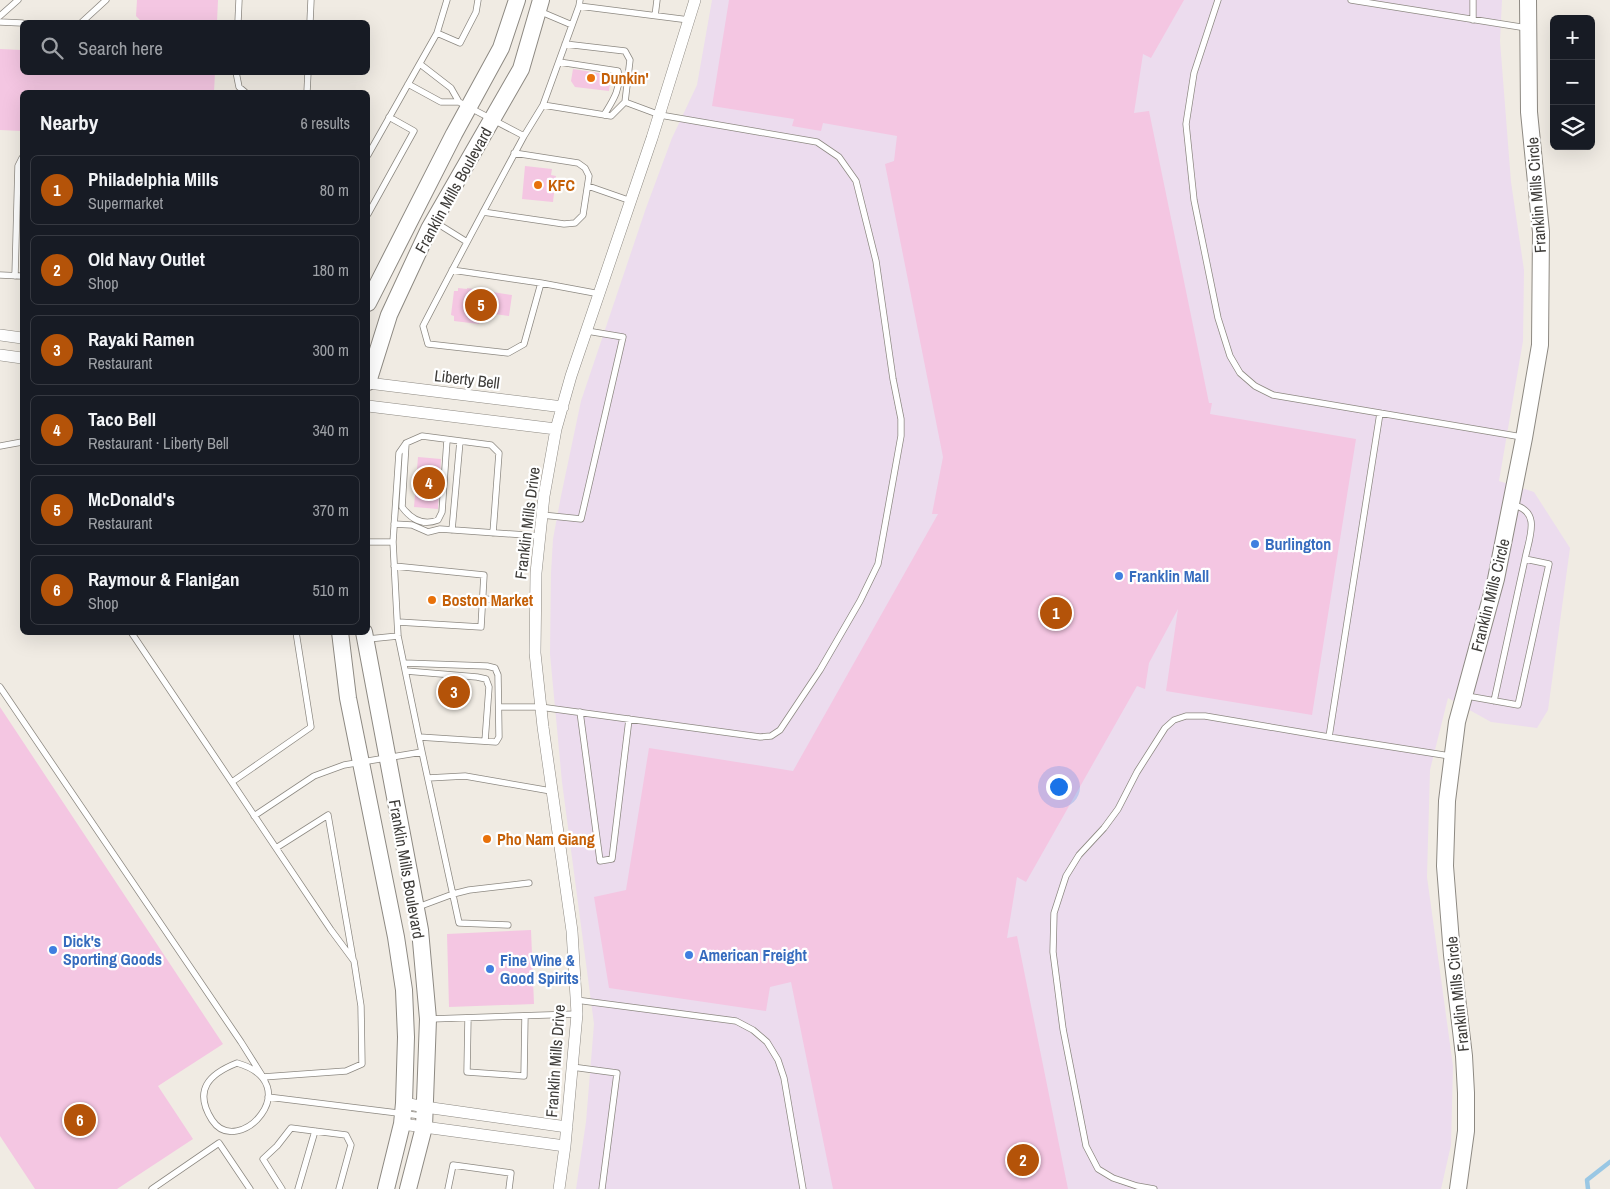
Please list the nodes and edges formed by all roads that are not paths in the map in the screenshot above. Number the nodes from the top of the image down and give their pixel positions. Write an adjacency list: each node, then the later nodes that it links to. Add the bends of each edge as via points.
1 (18, 0): 16 (lane)
2 (106, 0): 18 (lane)
3 (239, 0): 19 (lane)
4 (310, 0): 20 (lane)
5 (447, 0): 27 (lane)
6 (478, 0): 27 (lane, via 476,12 460,43)
7 (517, 0): 37 (street, Franklin Mills Boulevard, via 501,48)
8 (657, 0): 17 (lane)
9 (695, 0): 21 (street, Franklin Mills Drive)
10 (1218, 0): 70 (lane, via 1194,73 1186,124 1194,200 1218,318 1230,356 1240,373 1273,396)
11 (1351, 0): 22 (lane)
12 (1474, 0): 22 (lane)
13 (1528, 0): 26 (street, Franklin Mills Circle)
14 (580, 3): 17 (lane); 25 (lane)
15 (540, 6): 25 (lane); 42 (street, Franklin Mills Boulevard, via 521,69)
16 (0, 16)
17 (655, 16): 21 (lane)
18 (84, 20)
19 (238, 20)
20 (310, 20)
21 (689, 20): 40 (street, Franklin Mills Drive)
22 (1474, 20): 26 (lane)
23 (0, 22): 24 (lane)
24 (20, 23)
25 (572, 25): 28 (lane)
26 (1528, 28): 72 (street, Franklin Mills Circle, via 1529,112 1541,232 1541,284 1540,345)
27 (437, 33): 30 (lane)
28 (565, 44): 29 (lane); 36 (lane, via 624,51 630,60)
29 (559, 62): 38 (lane); 39 (lane, via 618,71 617,93)
30 (420, 64): 33 (lane); 37 (lane, via 451,88)
31 (237, 75): 34 (lane, via 239,87)
32 (308, 75): 35 (lane)
33 (408, 84): 37 (lane, via 441,102); 41 (lane)
34 (243, 90)
35 (307, 90)
36 (625, 102): 39 (lane, via 611,116); 40 (lane)
37 (464, 104): 42 (lane); 60 (street, Franklin Mills Boulevard)
38 (543, 105): 39 (lane); 43 (lane)
39 (604, 115)
40 (660, 115): 48 (street, Franklin Mills Drive); 104 (lane, via 817,142 839,157 856,181 876,261 902,419 878,564 820,670 780,730 771,736 760,737)
41 (389, 117): 44 (lane); 49 (lane, via 414,131)
42 (492, 119): 43 (lane); 51 (street, Franklin Mills Boulevard)
43 (524, 136): 45 (lane)
44 (370, 151)
45 (514, 153): 47 (lane, via 578,163 589,176); 50 (lane)
46 (20, 162): 53 (lane)
47 (588, 186): 48 (lane); 50 (lane, via 584,215 575,223)
48 (631, 201): 59 (street, Franklin Mills Drive)
49 (370, 210)
50 (483, 212): 52 (lane)
51 (434, 222): 52 (lane); 66 (street, Franklin Mills Boulevard, via 389,315)
52 (467, 242): 54 (lane)
53 (19, 243): 56 (lane)
54 (452, 270): 58 (lane); 58 (lane, via 423,326 428,344 508,353 524,344)
55 (0, 275): 56 (lane)
56 (15, 276): 57 (lane)
57 (20, 276)
58 (542, 283): 59 (lane)
59 (600, 294): 61 (street, Franklin Mills Drive)
60 (370, 299)
61 (587, 331): 69 (street, Franklin Mills Drive); 79 (lane, via 623,337 581,519)
62 (0, 335): 63 (street)
63 (20, 338)
64 (0, 355): 65 (street)
65 (20, 358)
66 (370, 377)
67 (370, 383): 69 (street, Liberty Bell)
68 (370, 406): 71 (street)
69 (562, 407): 71 (street, Franklin Mills Drive)
70 (1380, 413): 72 (lane); 106 (lane)
71 (556, 429): 79 (street, Franklin Mills Drive)
72 (1524, 438): 78 (street, Franklin Mills Circle)
73 (447, 440): 74 (lane); 76 (lane, via 422,436); 76 (lane, via 442,512 438,520 430,523 409,516 402,507)
74 (460, 441): 81 (lane); 82 (lane, via 491,445 499,454)
75 (20, 442): 77 (lane)
76 (406, 443): 80 (lane, via 399,453)
77 (0, 446)
78 (1511, 505): 86 (lane, via 1522,507 1532,523); 99 (street, Franklin Mills Circle, via 1496,579)
79 (542, 515): 83 (street, Franklin Mills Drive)
80 (394, 524): 81 (lane, via 412,525 428,532); 85 (lane)
81 (452, 530): 82 (lane)
82 (492, 533): 83 (lane)
83 (540, 536): 89 (street, Franklin Mills Drive)
84 (370, 542): 85 (lane)
85 (393, 542): 87 (lane)
86 (1524, 559): 100 (lane); 100 (lane, via 1549,564 1518,705)
87 (394, 566): 88 (lane, via 484,575); 90 (lane)
88 (483, 599): 89 (lane); 90 (lane, via 481,627)
89 (535, 601): 102 (street, Franklin Mills Drive, via 534,653)
90 (398, 622): 95 (lane)
91 (133, 635): 113 (lane)
92 (296, 635): 113 (lane, via 311,726)
93 (340, 635): 111 (street, Franklin Mills Boulevard, via 348,698)
94 (364, 636): 95 (lane); 110 (street, Franklin Mills Boulevard)
95 (398, 636): 96 (lane)
96 (404, 664): 97 (lane); 101 (lane, via 495,668)
97 (406, 671): 105 (lane); 107 (lane, via 486,679 489,687)
98 (0, 687): 128 (lane)
99 (1464, 696): 100 (lane); 109 (street, Franklin Mills Circle)
100 (1494, 701)
101 (499, 707): 102 (lane); 107 (lane, via 499,737 496,742)
102 (540, 707): 103 (lane); 114 (street, Franklin Mills Drive)
103 (580, 712): 104 (lane); 104 (lane, via 600,861 612,859)
104 (629, 719)
105 (419, 737): 107 (lane); 108 (lane)
106 (1329, 737): 109 (lane); 137 (lane, via 1205,716 1174,720 1165,728 1137,772 1118,809 1079,855 1066,876 1054,913 1053,952 1063,1029 1086,1146 1098,1169)
107 (484, 741)
108 (422, 752): 110 (lane); 112 (lane)
109 (1453, 756): 151 (street, Franklin Mills Circle, via 1447,801 1446,866 1466,1093 1466,1131)
110 (387, 758): 111 (lane); 119 (street, Franklin Mills Boulevard)
111 (361, 762): 115 (lane, via 314,776); 130 (street, Franklin Mills Boulevard, via 404,990)
112 (428, 778): 114 (lane, via 465,776); 118 (lane)
113 (232, 782): 115 (lane)
114 (551, 791): 122 (street, Franklin Mills Drive, via 572,931)
115 (254, 816): 116 (lane)
116 (276, 848): 121 (lane); 121 (lane, via 328,815)
117 (530, 884): 118 (lane)
118 (453, 894): 119 (lane); 120 (lane, via 459,923)
119 (416, 908): 126 (street, Franklin Mills Boulevard)
120 (508, 925)
121 (354, 961): 128 (lane, via 361,1006 362,1064 346,1072)
122 (576, 1000): 123 (street, Franklin Mills Drive); 149 (lane, via 736,1021 754,1030 778,1060 784,1078)
123 (577, 1014): 124 (lane); 127 (street, Franklin Mills Drive)
124 (525, 1016): 125 (lane); 125 (lane, via 524,1076 468,1072)
125 (468, 1018): 126 (lane)
126 (428, 1019): 131 (street, Franklin Mills Boulevard)
127 (572, 1067): 132 (street, Franklin Mills Drive); 148 (lane, via 617,1073)
128 (263, 1077): 129 (lane); 133 (lane, via 250,1067 237,1063 224,1068 205,1086 206,1111)
129 (268, 1097): 130 (lane); 133 (lane, via 260,1118 247,1128)
130 (403, 1114): 131 (street); 131 (street); 143 (street, Franklin Mills Boulevard)
131 (424, 1117): 132 (street); 136 (street); 144 (street, Franklin Mills Boulevard)
132 (567, 1128): 136 (street, Franklin Mills Drive)
133 (222, 1130): 135 (lane)
134 (315, 1131): 140 (lane, via 291,1128 263,1159); 141 (lane); 142 (lane, via 346,1135 352,1145)
135 (219, 1143): 138 (lane); 139 (lane)
136 (565, 1146): 147 (street, Franklin Mills Drive)
137 (1137, 1188): 150 (lane)
138 (152, 1189)
139 (250, 1189)
140 (282, 1189)
141 (298, 1189)
142 (339, 1189)
143 (386, 1189)
144 (408, 1189)
145 (448, 1189): 146 (lane, via 453,1165 511,1173)
146 (509, 1189)
147 (559, 1189)
148 (602, 1189)
149 (803, 1189)
150 (1154, 1189)
151 (1458, 1189)

